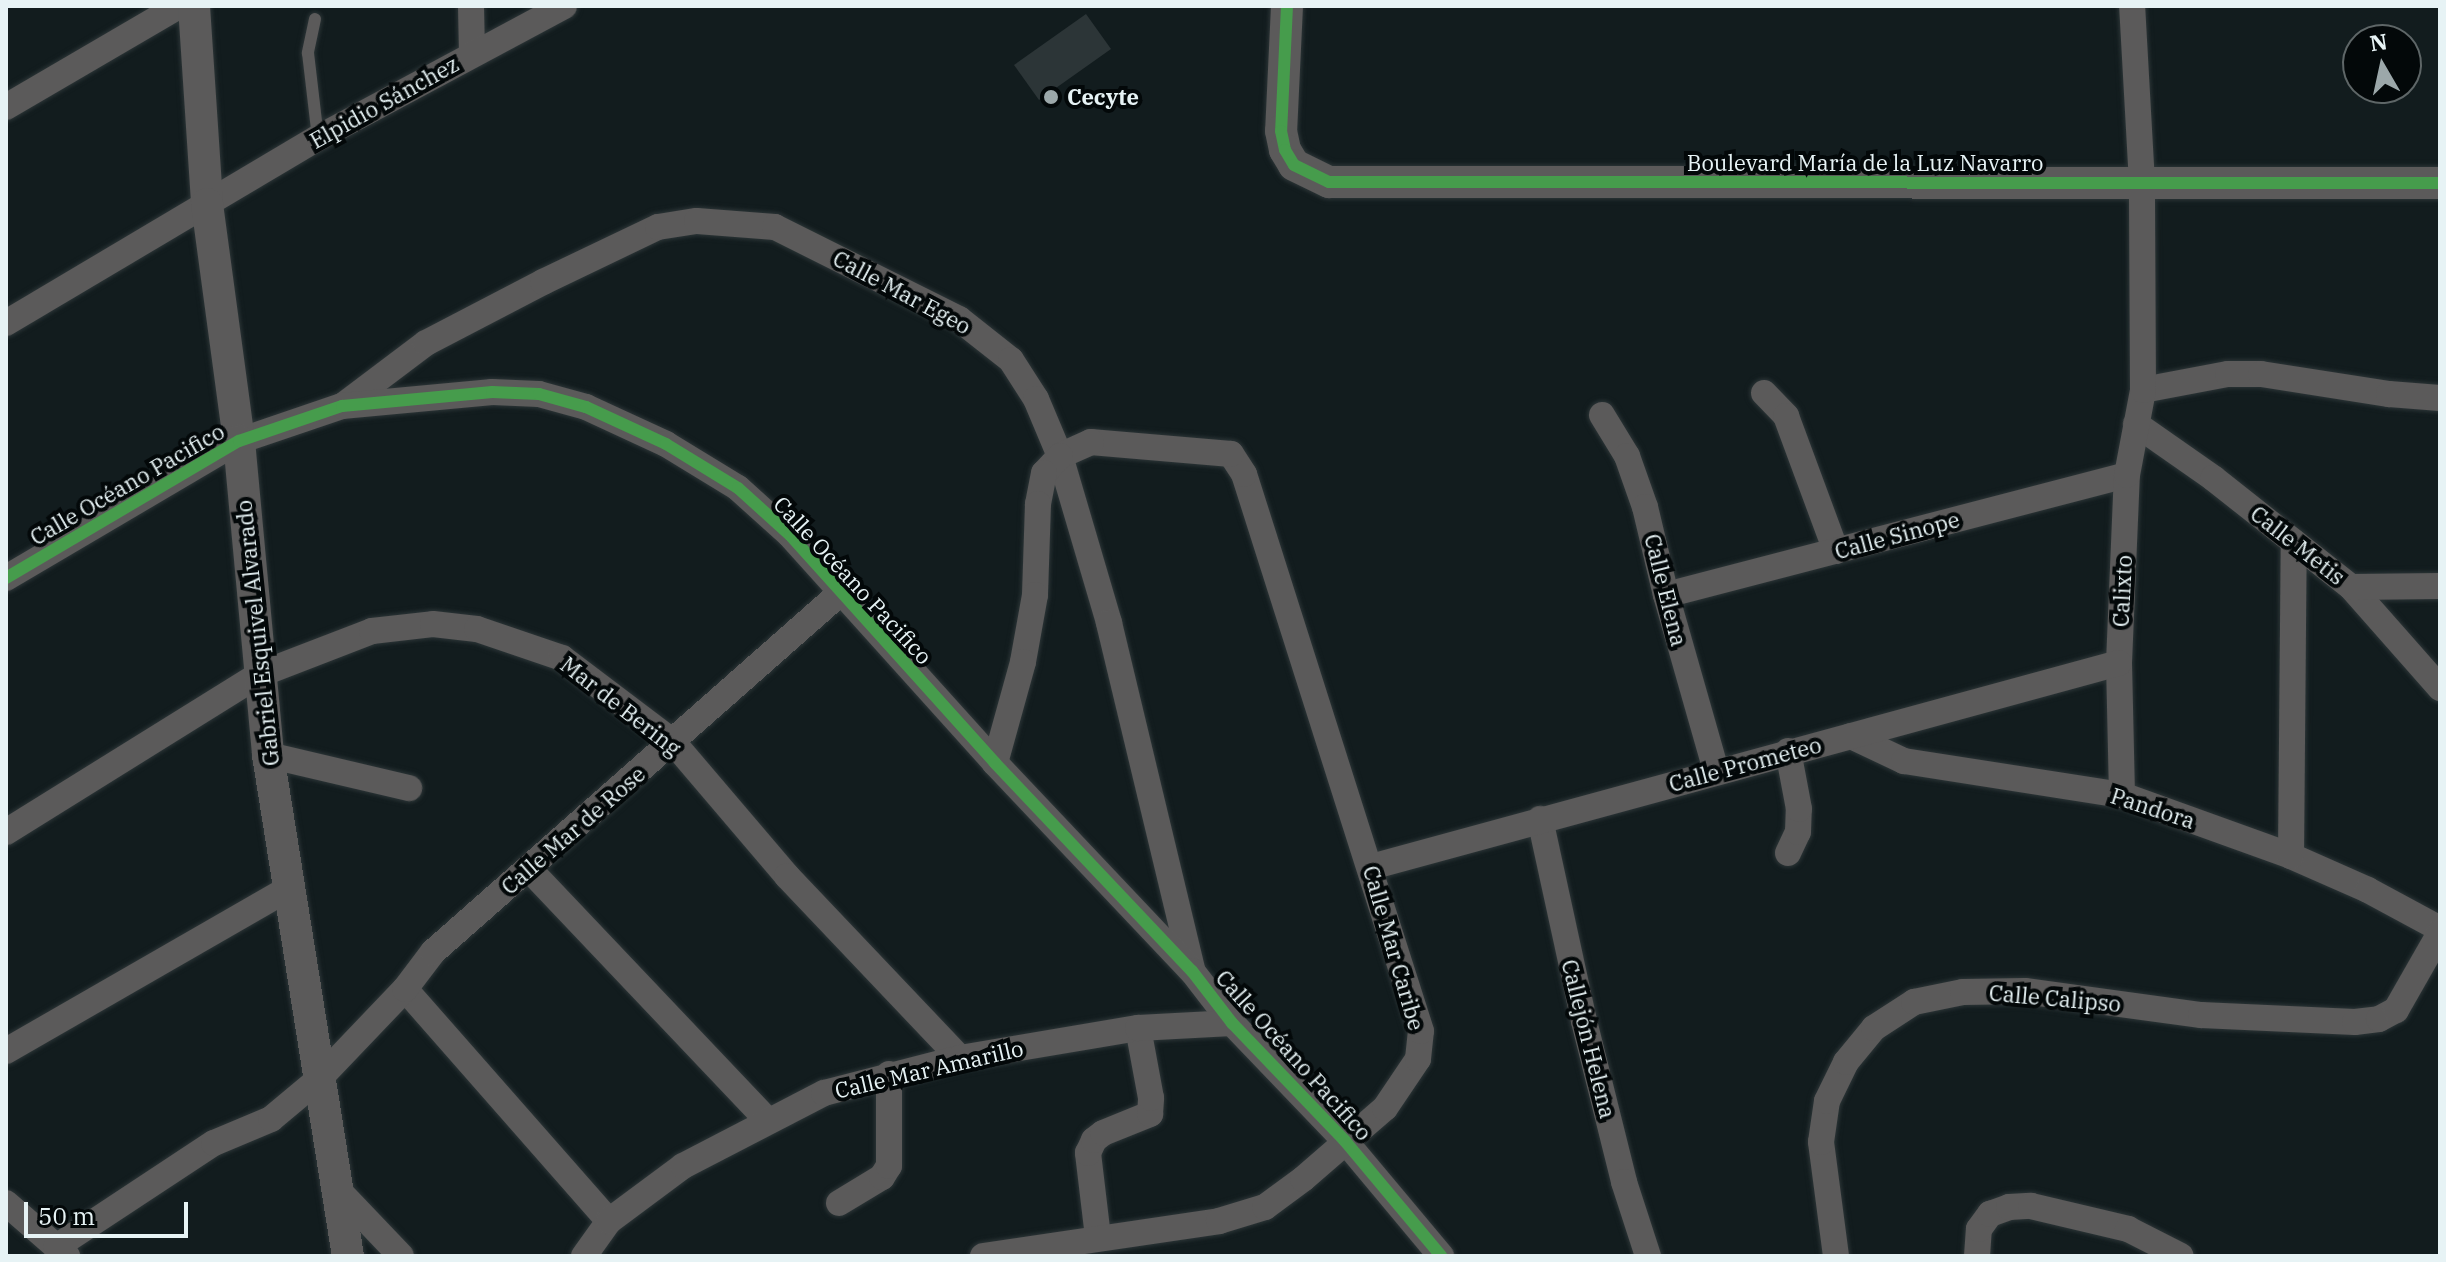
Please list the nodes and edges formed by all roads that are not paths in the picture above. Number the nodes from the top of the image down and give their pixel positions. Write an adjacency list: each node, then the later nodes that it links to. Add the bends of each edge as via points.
1 (179, 6): 9 (street)
2 (194, 6): 13 (street, Gabriel Esquivel Alvarado)
3 (471, 6): 8 (street)
4 (564, 6): 8 (street, Elpidio Sánchez)
5 (1287, 6): 11 (street, Boulevard María de la Luz Navarro, via 1281,131 1285,150 1294,165 1329,182)
6 (2132, 6): 11 (street, Calixto)
7 (315, 19): 10 (lane, via 308,53)
8 (472, 54): 10 (street, Elpidio Sánchez)
9 (6, 107)
10 (318, 138): 13 (street, Elpidio Sánchez)
11 (2142, 183): 12 (street, Boulevard María de la Luz Navarro); 15 (street, Calixto)
12 (2440, 183)
13 (207, 204): 14 (street, Elpidio Sánchez); 21 (street, Gabriel Esquivel Alvarado)
14 (6, 323)
15 (2143, 390): 17 (street, via 2228,374 2261,374); 20 (street, Calixto)
16 (1764, 393): 25 (street, via 1786,416)
17 (2440, 398)
18 (342, 406): 21 (street, Calle Océano Pacifico); 22 (street, Calle Mar Egeo, via 426,343 617,245 658,227 738,222 775,227 798,237 988,339 1011,360 1036,399); 29 (street, Calle Océano Pacifico, via 492,392 539,394 586,407 666,444 738,488 790,535)
19 (1602, 415): 30 (street, Calle Elena, via 1627,456)
20 (2136, 424): 23 (street, Calixto); 24 (street, Calle Metis)
21 (239, 441): 26 (street, Calle Océano Pacifico); 32 (street, Gabriel Esquivel Alvarado)
22 (1060, 456): 38 (street, via 1044,473 1035,595); 46 (street, Calle Mar Caribe, via 1091,442 1231,454 1244,474); 50 (street, Calle Mar Egeo, via 1109,623)
23 (2127, 475): 25 (street, Calle Sinope); 31 (street, Calixto)
24 (2294, 542): 28 (street, Calle Metis); 45 (street)
25 (1836, 551): 30 (street, Calle Sinope)
26 (6, 578)
27 (2440, 586): 28 (street)
28 (2351, 587): 33 (street, Calle Metis)
29 (839, 594): 35 (street, Calle Mar de Rose); 38 (street, Calle Océano Pacifico)
30 (1666, 595): 39 (street, Calle Elena)
31 (2119, 663): 34 (street, Calle Prometeo); 41 (street, Calixto)
32 (258, 675): 35 (street, Mar de Bering, via 372,631 433,624 477,629 562,658); 37 (street, Gabriel Esquivel Alvarado); 43 (street, Mar de Bering)
33 (2440, 688)
34 (1851, 736): 36 (street, Calle Prometeo); 41 (street, Pandora, via 1904,761)
35 (673, 742): 47 (street, Calle Mar de Rose); 55 (street, Mar de Bering, via 787,876)
36 (1788, 751): 39 (street, Calle Prometeo); 44 (street, via 1799,809 1798,832)
37 (268, 755): 40 (street); 48 (street, Gabriel Esquivel Alvarado)
38 (995, 763): 50 (street, Calle Océano Pacifico)
39 (1716, 771): 42 (street, Calle Prometeo)
40 (409, 788)
41 (2122, 795): 45 (street, Pandora)
42 (1540, 819): 46 (street, Calle Prometeo); 71 (street, Callejón Helena, via 1624,1182)
43 (6, 832)
44 (1788, 853)
45 (2291, 856): 49 (street, Pandora, via 2368,890)
46 (1371, 867): 59 (street, Calle Mar Caribe, via 1421,1031 1418,1059 1404,1085)
47 (529, 869): 51 (street, Calle Mar de Rose, via 433,952); 58 (street)
48 (289, 888): 54 (street); 57 (street, Gabriel Esquivel Alvarado)
49 (2440, 931): 72 (street, Calle Calipso, via 2396,1010 2379,1019 2201,1015 2025,991 1963,992 1914,1002 1874,1028 1846,1062 1827,1101 1821,1142)
50 (1192, 971): 52 (street, Calle Océano Pacifico)
51 (405, 989): 57 (street, Calle Mar de Rose); 63 (street)
52 (1232, 1023): 53 (street, Calle Mar Amarillo); 59 (street, Calle Océano Pacifico)
53 (1138, 1028): 55 (street, Calle Mar Amarillo); 64 (street, via 1150,1114 1103,1133 1088,1153)
54 (6, 1051)
55 (960, 1058): 56 (street, Calle Mar Amarillo)
56 (889, 1074): 58 (street, Calle Mar Amarillo, via 824,1093); 62 (street, via 889,1166 882,1177)
57 (319, 1079): 60 (street, Gabriel Esquivel Alvarado); 65 (street, Calle Mar de Rose, via 271,1119 214,1143)
58 (768, 1121): 63 (street, Calle Mar Amarillo, via 683,1166)
59 (1345, 1141): 64 (street, Calle Mar Caribe, via 1265,1207 1243,1216); 70 (street, Calle Océano Pacifico)
60 (338, 1190): 66 (street, Gabriel Esquivel Alvarado); 67 (street)
61 (6, 1203): 65 (street)
62 (839, 1203)
63 (609, 1221): 68 (street, Calle Mar Amarillo)
64 (1098, 1237): 69 (street, Calle Mar Caribe)
65 (62, 1252)
66 (348, 1256)
67 (401, 1256)
68 (584, 1256)
69 (983, 1256)
70 (1441, 1256)
71 (1648, 1256)
72 (1836, 1256)
73 (1977, 1256): 74 (street, via 1979,1229 1990,1214 2031,1206 2128,1229)
74 (2181, 1256)

